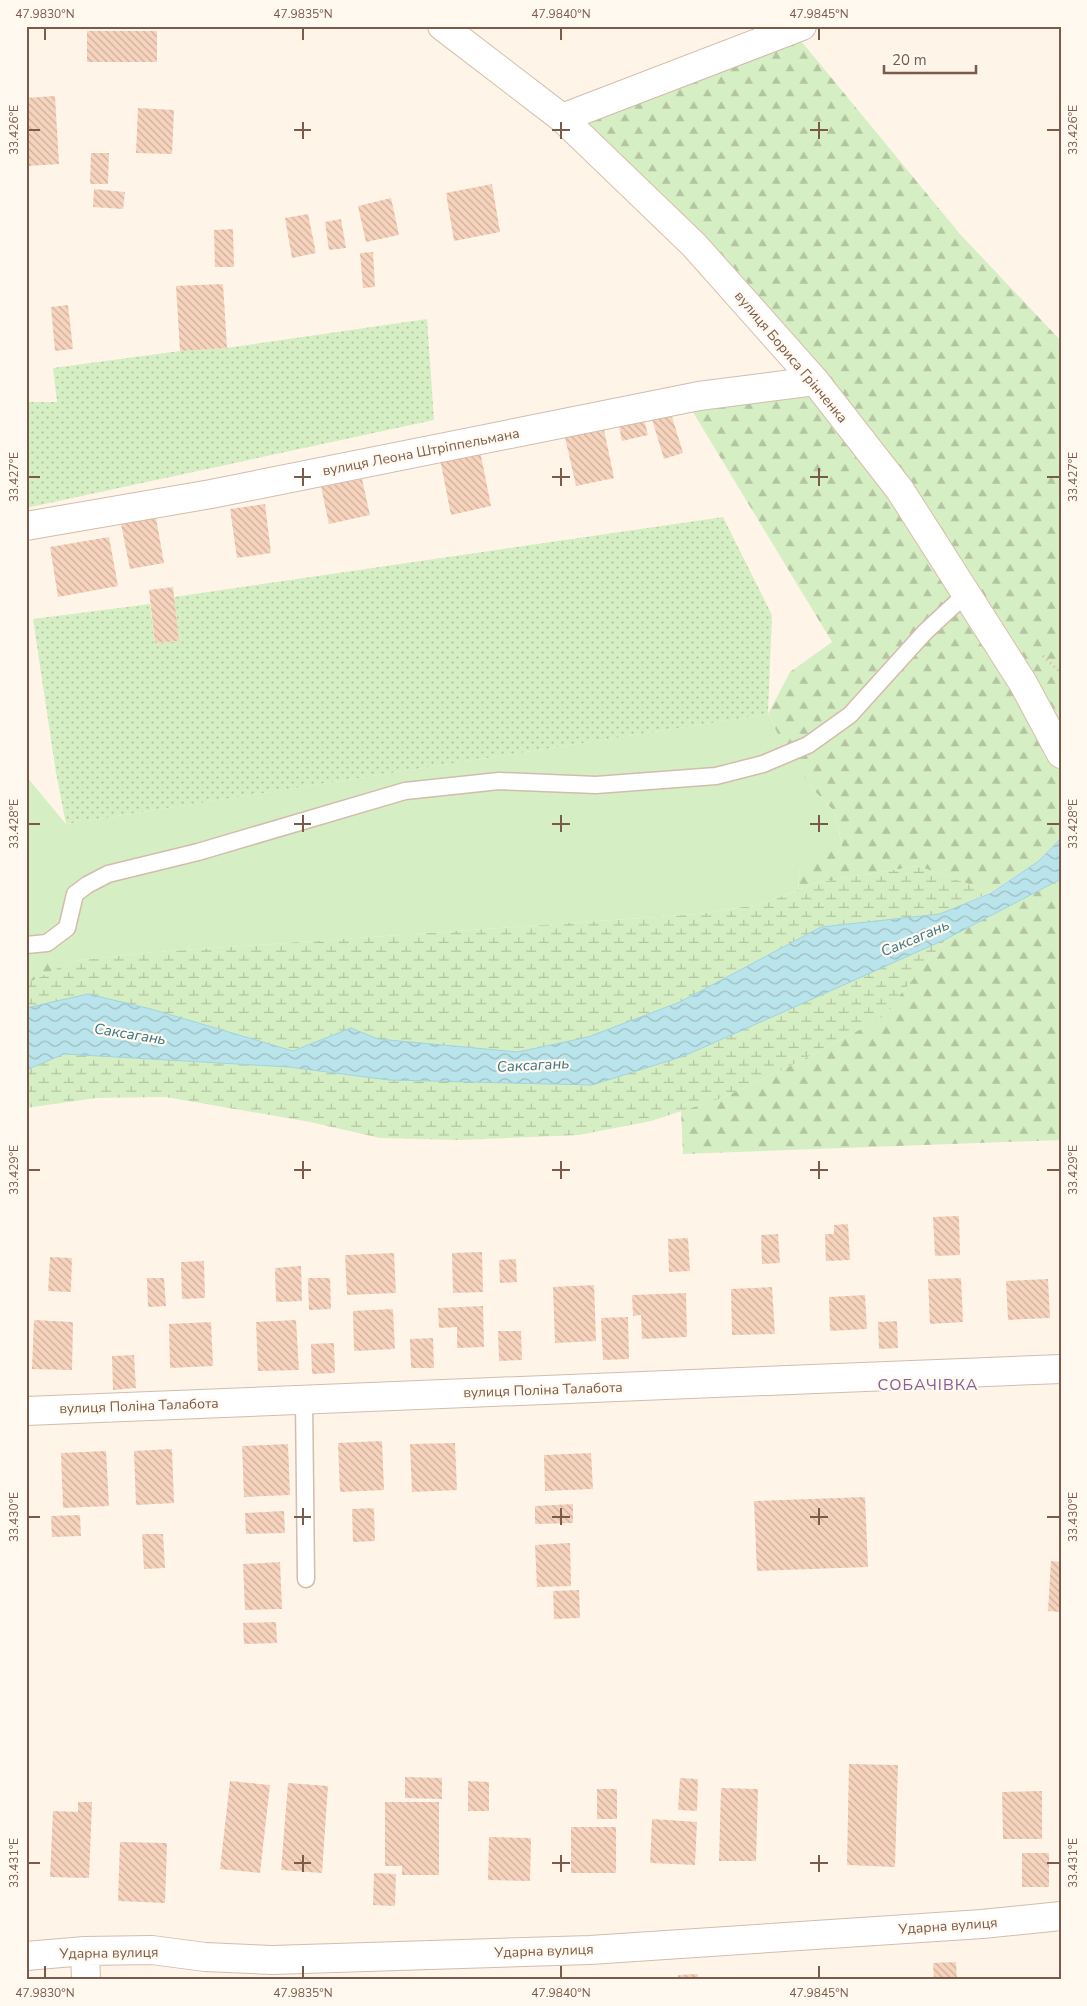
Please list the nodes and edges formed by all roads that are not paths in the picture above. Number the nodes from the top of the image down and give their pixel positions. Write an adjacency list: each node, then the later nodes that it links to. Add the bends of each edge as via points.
1 (442, 26): 3 (street, вулиця Бориса Грінченка)
2 (802, 26): 3 (street)
3 (562, 118): 4 (street, вулиця Бориса Грінченка, via 694,245)
4 (815, 381): 5 (street, вулиця Леона Штріппельмана, via 699,396 211,494); 6 (street, вулиця Бориса Грінченка, via 900,490)
5 (26, 526)
6 (967, 593): 7 (street, вулиця Бориса Грінченка); 8 (lane, via 925,632 850,715 808,745 763,764 716,776 596,785 499,781 405,791 198,852 108,874 87,884 76,894 67,928 47,943)
7 (1061, 754)
8 (26, 945)
9 (1061, 1369): 10 (street, вулиця Поліна Талабота)
10 (304, 1399): 11 (street, вулиця Поліна Талабота); 12 (lane)
11 (26, 1411)
12 (306, 1580)
13 (1061, 1916): 14 (street, Ударна вулиця, via 590,1950 272,1960 205,1957 152,1950)
14 (85, 1951): 15 (street, Ударна вулиця); 16 (street)
15 (26, 1956)
16 (86, 1980)

